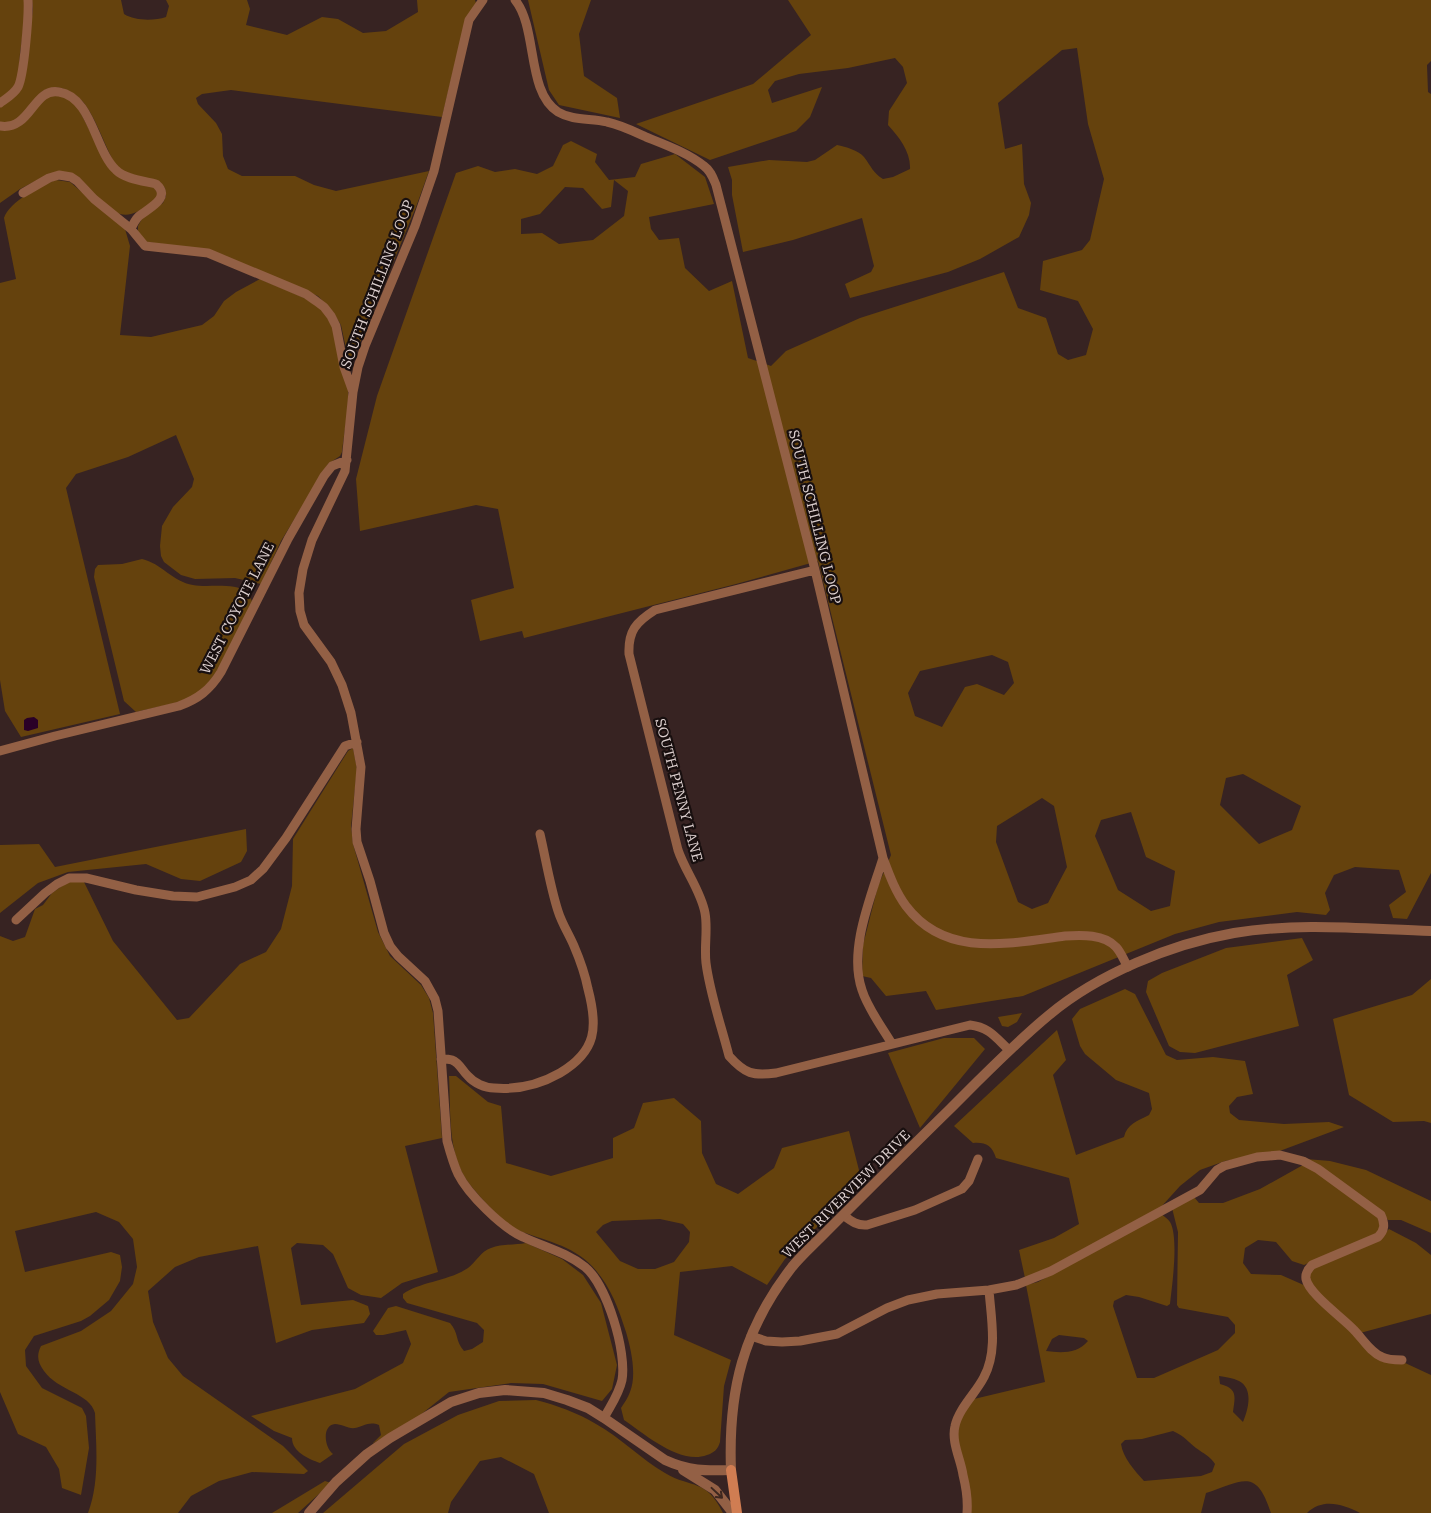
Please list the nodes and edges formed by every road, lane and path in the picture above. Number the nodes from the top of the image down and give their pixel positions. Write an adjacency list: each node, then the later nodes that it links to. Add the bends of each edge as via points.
1 (28, 0): 4 (street, via 20,83 14,93)
2 (483, 0): 8 (street, SOUTH SCHILLING LOOP, via 469,20 434,171 365,346)
3 (515, 0): 10 (street, SOUTH SCHILLING LOOP, via 522,13 546,102 568,116 606,121 682,152 706,166 712,175)
4 (0, 103)
5 (0, 126): 7 (street, via 11,126 24,119 39,99 52,91 70,96 87,115 117,172 156,184 161,192 157,204 136,220)
6 (23, 192): 7 (street, via 49,178 59,175 70,177)
7 (131, 229): 8 (street, via 145,246 208,254 316,301 336,326)
8 (353, 392): 9 (street, SOUTH SCHILLING LOOP)
9 (346, 460): 11 (street, SOUTH SCHILLING LOOP, via 340,483 312,540 302,569 299,593 304,625 331,662 342,685); 12 (street, WEST COYOTE LANE, via 332,466 324,476 288,539 221,672 205,693 179,706)
10 (815, 570): 14 (street, SOUTH SCHILLING LOOP); 18 (street, SOUTH PENNY LANE, via 655,610 641,618 632,631 629,654 678,850 705,912 706,960 729,1056 743,1069 759,1075)
11 (356, 742): 15 (street, via 344,746 286,838 251,880 197,897 173,896 86,878 69,878 45,893); 20 (street, SOUTH SCHILLING LOOP, via 361,767 357,842 384,933 398,956 425,981 435,999)
12 (0, 752)
13 (540, 834): 20 (street, via 558,911 585,975 594,1010 595,1027 589,1045 565,1070 532,1086 512,1089 476,1083 459,1064)
14 (882, 858): 17 (street, SOUTH SCHILLING LOOP, via 906,906 925,924 949,938 980,945 1095,937 1116,947); 18 (street, via 859,943 858,977 862,992)
15 (16, 920)
16 (1431, 931): 17 (street, WEST RIVERVIEW DRIVE, via 1310,928 1252,931 1169,950)
17 (1128, 967): 19 (street, WEST RIVERVIEW DRIVE, via 1086,988)
18 (892, 1044): 19 (street, SOUTH PENNY LANE, via 970,1025 983,1027)
19 (1009, 1050): 22 (street, WEST RIVERVIEW DRIVE)
20 (441, 1059): 26 (street, SOUTH SCHILLING LOOP, via 447,1141 455,1166 468,1188 510,1230 560,1251 586,1268 606,1299 623,1364 617,1396)
21 (978, 1160): 22 (street, via 962,1189 915,1210 867,1225 855,1223)
22 (843, 1215): 24 (street, WEST RIVERVIEW DRIVE, via 777,1288)
23 (988, 1290): 24 (street, via 908,1300 842,1332 809,1339 782,1342); 25 (street, via 1016,1285 1051,1271 1200,1190 1224,1166 1280,1155 1318,1169 1381,1215 1383,1231 1378,1237 1312,1265 1306,1277 1314,1291 1372,1350 1388,1359); 32 (street, via 993,1341 991,1360 954,1427)
24 (751, 1336): 28 (street, WEST RIVERVIEW DRIVE, via 736,1384 730,1437)
25 (1402, 1360)
26 (604, 1418): 27 (street); 29 (street, via 588,1408 544,1393 505,1390 451,1402 367,1454)
27 (666, 1460): 28 (street, via 688,1469); 30 (street, one-way to 30, via 715,1490)
28 (731, 1470): 31 (main road)
29 (309, 1513)
30 (733, 1513)
31 (737, 1513)
32 (967, 1513)

